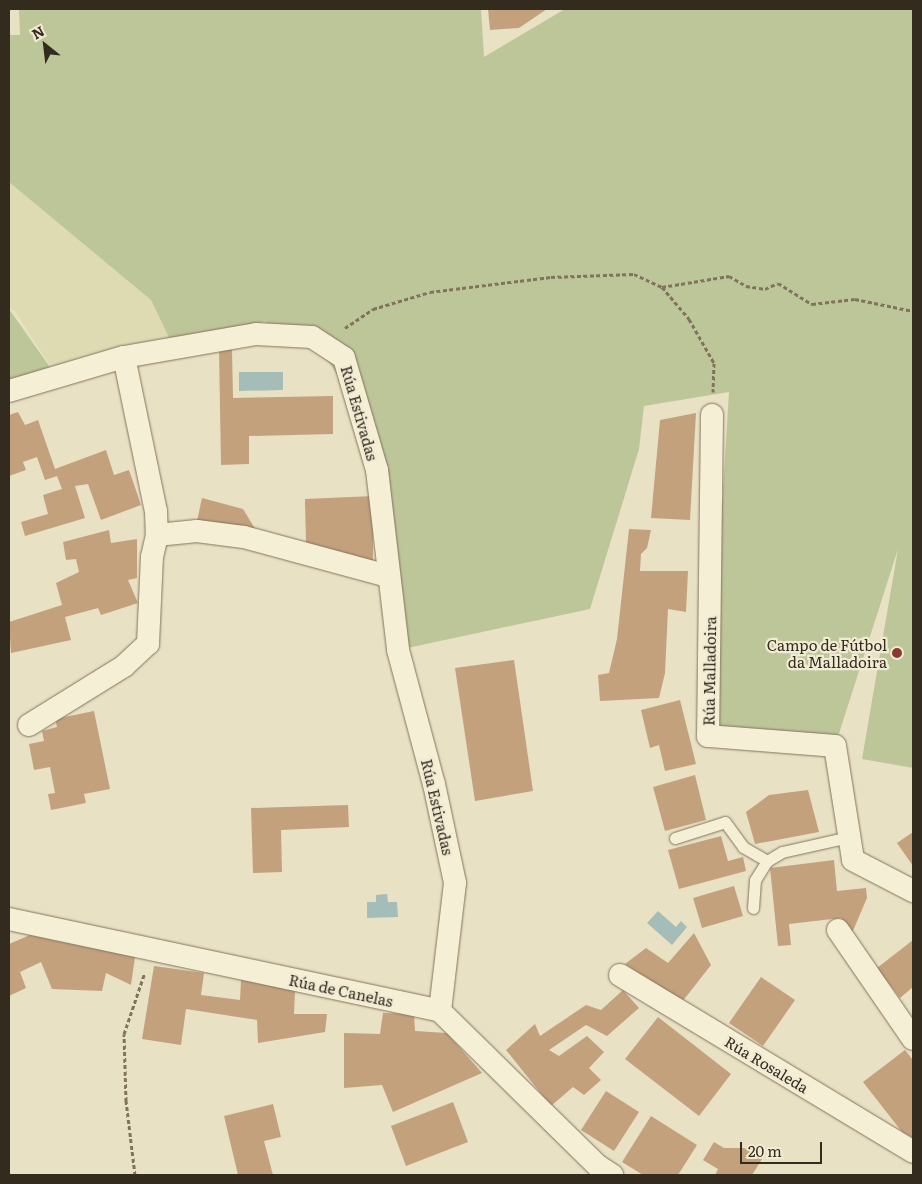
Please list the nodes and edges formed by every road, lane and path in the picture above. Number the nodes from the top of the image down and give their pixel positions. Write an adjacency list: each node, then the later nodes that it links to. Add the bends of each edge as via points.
1 (662, 287): 2 (path, via 729,276 746,286 765,289 778,283 812,304 855,299); 3 (path, via 634,274 551,278 430,292 373,309 344,329); 6 (path, via 689,319 714,363)
2 (913, 310)
3 (328, 347): 4 (street, Rúa Estivadas, via 312,337 256,334); 8 (street, Rúa Estivadas, via 344,358 376,470)
4 (124, 357): 5 (street, Rúa Estivadas); 7 (street, via 156,511)
5 (9, 391)
6 (712, 415): 10 (street, Rúa Malladoira, via 708,736 835,746)
7 (157, 535): 8 (street, via 198,531 244,537); 9 (street, via 152,557 148,644 124,666)
8 (388, 576): 19 (street, Rúa Estivadas, via 398,650 434,784 455,883)
9 (29, 725)
10 (849, 837): 12 (lane, via 782,852); 13 (street, Rúa Malladoira, via 852,860)
11 (674, 838): 12 (lane, via 724,822 744,847)
12 (767, 861): 14 (lane, via 755,880)
13 (913, 891)
14 (754, 908)
15 (9, 919): 17 (street, Rúa de Canelas)
16 (838, 930): 20 (street)
17 (152, 949): 19 (street, Rúa de Canelas); 22 (path, via 124,1034 126,1100)
18 (620, 975): 21 (street, Rúa Rosaleda)
19 (440, 1011): 23 (street, via 598,1166)
20 (913, 1039)
21 (913, 1152)
22 (135, 1175)
23 (612, 1175)

